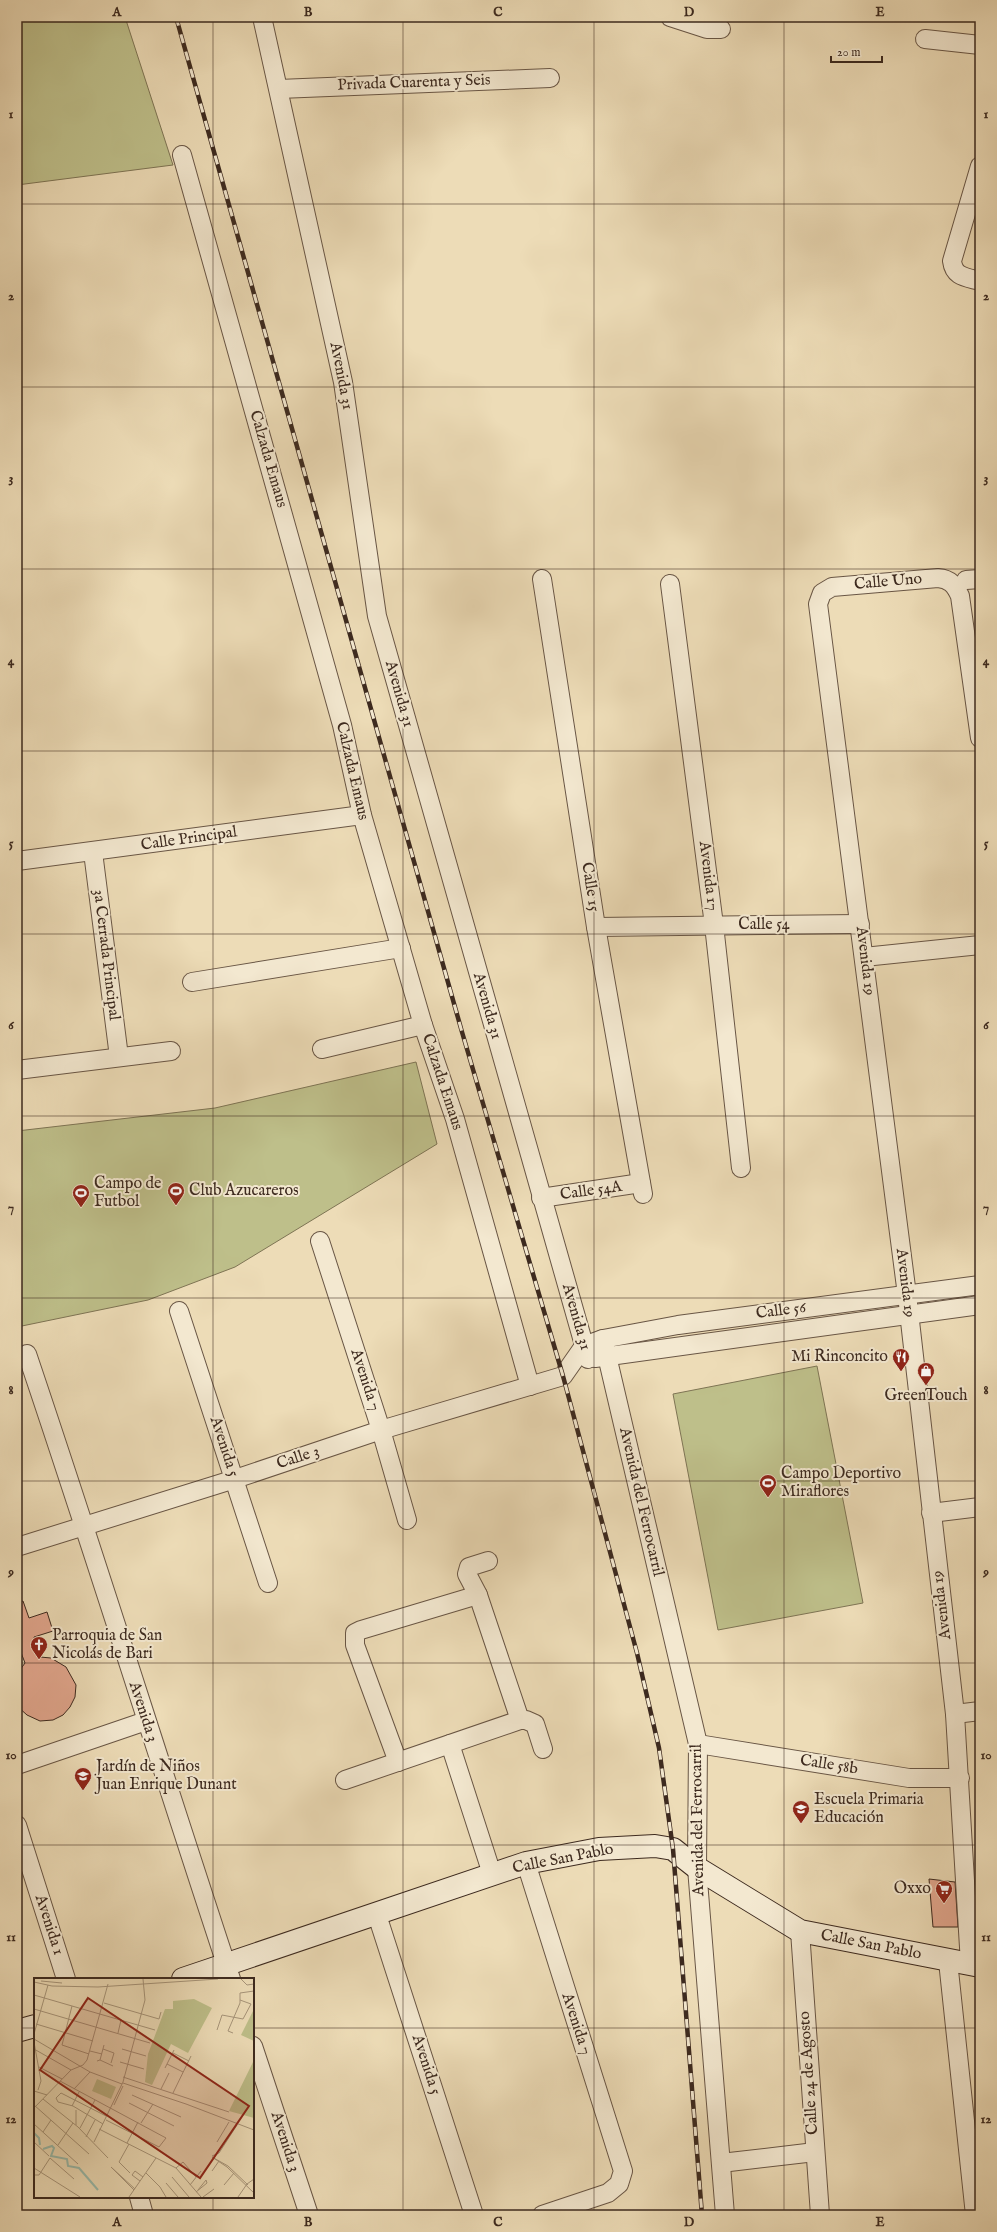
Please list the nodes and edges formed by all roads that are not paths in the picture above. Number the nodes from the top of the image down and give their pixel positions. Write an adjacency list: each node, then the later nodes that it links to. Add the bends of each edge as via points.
1 (262, 17): 7 (street, Avenida 31)
2 (670, 17): 3 (street, via 707,29)
3 (721, 21)
4 (925, 39): 5 (street)
5 (980, 45)
6 (550, 78): 7 (street, Privada Cuarenta y Seis)
7 (279, 89): 33 (street, Avenida 31, via 343,382 377,616)
8 (182, 154): 16 (street, Calzada Emaus, via 342,725)
9 (980, 166): 10 (street, via 952,261 953,270 959,276)
10 (980, 281)
11 (542, 579): 21 (street, Calle 15)
12 (670, 584): 20 (street, Avenida 17)
13 (969, 585): 14 (street, Calle Uno, via 953,584 944,578 938,578 832,587 822,593); 15 (street)
14 (818, 604): 19 (street, Avenida 19)
15 (980, 738)
16 (362, 815): 17 (street, Calle Principal); 23 (street, Calzada Emaus)
17 (93, 852): 18 (street, Calle Principal); 29 (street, 3a Cerrada Principal)
18 (17, 861)
19 (860, 924): 20 (street, Calle 54); 24 (street, Avenida 19)
20 (714, 925): 21 (street, Calle 54); 31 (street, Avenida 17)
21 (596, 927): 32 (street, Calle 15)
22 (980, 946): 24 (street)
23 (401, 948): 25 (street); 26 (street, Calzada Emaus)
24 (864, 957): 36 (street, Avenida 19)
25 (192, 982)
26 (423, 1025): 27 (street); 44 (street, Calzada Emaus, via 455,1119)
27 (322, 1049)
28 (171, 1051): 29 (street)
29 (119, 1057): 30 (street)
30 (17, 1070)
31 (741, 1168)
32 (642, 1189): 33 (street, Calle 54A)
33 (541, 1198): 42 (street, Avenida 31)
34 (320, 1241): 45 (street, Avenida 7)
35 (980, 1285): 36 (street, Calle 56)
36 (907, 1295): 39 (street, Avenida 19); 40 (street, Calle 56, via 678,1325)
37 (980, 1305): 39 (street, Calle 56)
38 (179, 1311): 46 (street, Avenida 5)
39 (909, 1314): 43 (street, Calle 56); 48 (street, Avenida 19)
40 (603, 1339): 42 (street, Calle 56); 43 (street, Avenida del Ferrocarril)
41 (26, 1354): 50 (street, Avenida 3)
42 (581, 1355): 43 (street, Calle 56); 44 (street, Calle 3, via 563,1376)
43 (607, 1357): 60 (street, Avenida del Ferrocarril)
44 (530, 1386): 45 (street, Calle 3)
45 (381, 1430): 46 (street, Calle 3); 49 (street, Avenida 7)
46 (235, 1479): 50 (street, Calle 3); 53 (street, Avenida 5)
47 (980, 1507): 48 (street)
48 (931, 1513): 56 (street, Avenida 19)
49 (407, 1520)
50 (85, 1525): 51 (street, Calle 3); 58 (street, Avenida 3)
51 (17, 1547)
52 (488, 1561): 54 (street, via 470,1567 467,1574)
53 (268, 1583)
54 (478, 1595): 57 (street); 62 (street, via 361,1630 356,1634 355,1645)
55 (980, 1711): 56 (street)
56 (955, 1714): 64 (street, Avenida 19)
57 (520, 1720): 59 (street); 61 (street, via 535,1724)
58 (146, 1722): 63 (street); 74 (street, Avenida 3)
59 (450, 1744): 62 (street); 69 (street)
60 (698, 1744): 64 (street, Calle 58b, via 909,1778); 68 (street, Avenida del Ferrocarril)
61 (544, 1749)
62 (398, 1762): 65 (street)
63 (17, 1765)
64 (960, 1778): 73 (street, Avenida 19)
65 (345, 1780)
66 (17, 1825): 75 (street, Avenida 1)
67 (526, 1864): 68 (street, Calle San Pablo, via 598,1849 655,1846 673,1849); 69 (street, Calle San Pablo); 86 (street, Avenida 7, via 623,2171 619,2184 608,2193)
68 (698, 1868): 71 (street, Calle San Pablo); 81 (street, Avenida del Ferrocarril)
69 (492, 1874): 70 (street, Calle San Pablo)
70 (377, 1915): 74 (street, Calle San Pablo); 85 (street, Avenida 5)
71 (800, 1930): 72 (street, Calle San Pablo); 80 (street, Calle 24 de Agosto)
72 (948, 1961): 73 (street, Calle San Pablo); 89 (street)
73 (975, 1965)
74 (228, 1972): 76 (street, Calle San Pablo)
75 (66, 1978)
76 (189, 1978)
77 (34, 2026): 78 (street)
78 (17, 2031)
79 (254, 2049): 84 (street, Avenida 3)
80 (815, 2152): 81 (street); 88 (street, Calle 24 de Agosto)
81 (721, 2163): 87 (street, Avenida del Ferrocarril)
82 (138, 2198): 83 (street)
83 (144, 2215)
84 (309, 2215)
85 (474, 2215)
86 (542, 2215)
87 (725, 2215)
88 (820, 2215)
89 (975, 2215)

